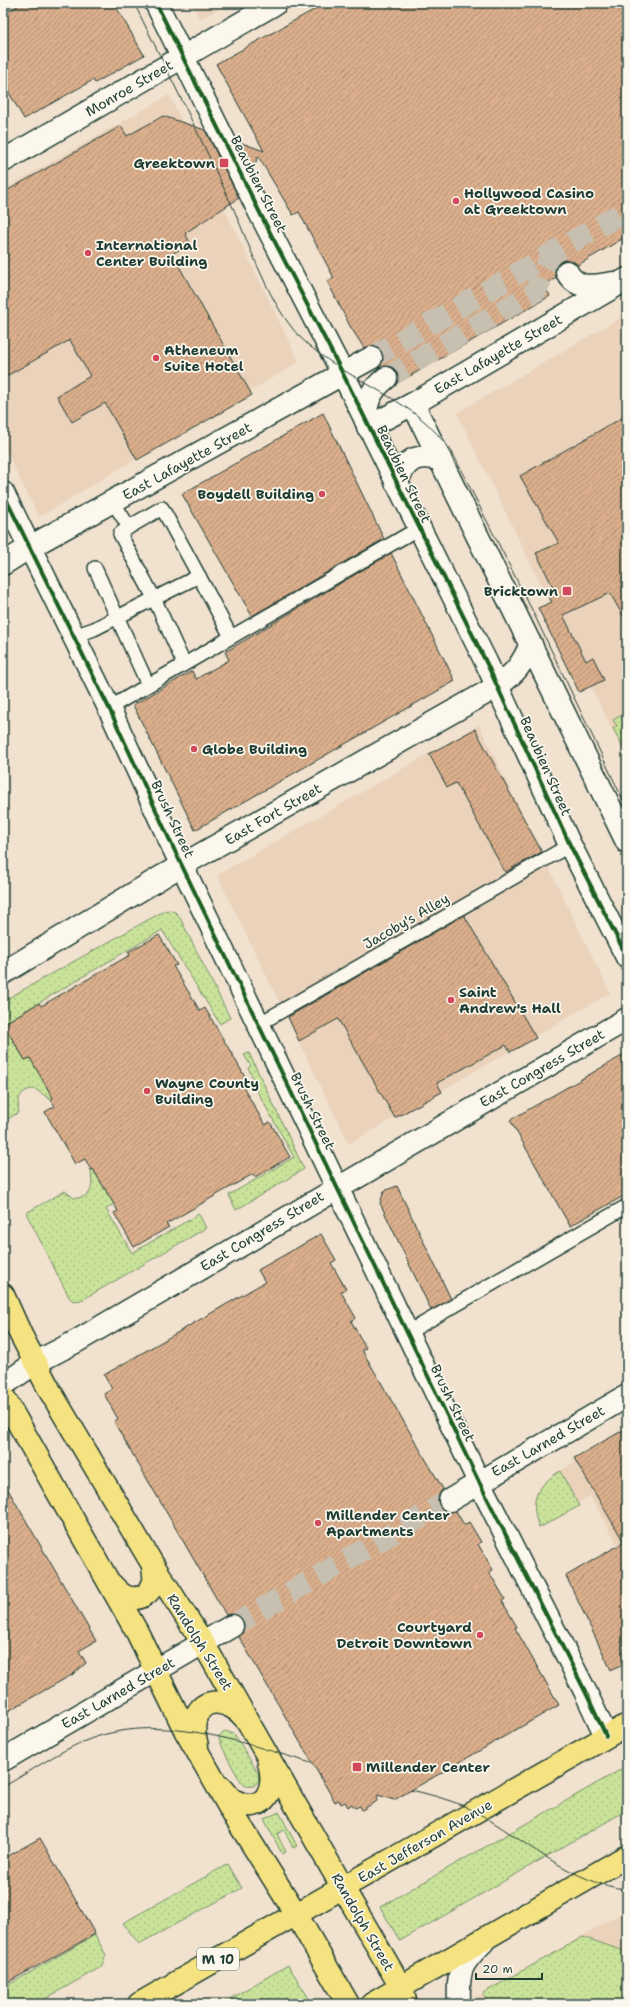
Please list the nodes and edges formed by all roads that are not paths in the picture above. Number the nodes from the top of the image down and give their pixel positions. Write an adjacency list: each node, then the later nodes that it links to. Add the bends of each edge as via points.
1 (156, 3): 3 (street, Beaubien Street)
2 (276, 3): 3 (street, Monroe Street)
3 (183, 56): 4 (street, Monroe Street); 8 (street, Beaubien Street, via 261,215)
4 (3, 161)
5 (567, 272): 6 (street, via 571,279 581,285 592,287)
6 (624, 280): 10 (street, East Lafayette Street)
7 (371, 358): 8 (street, East Lafayette Street)
8 (344, 374): 11 (street, Beaubien Street); 15 (street, East Lafayette Street)
9 (386, 378): 11 (street, via 379,383 368,399 365,409)
10 (413, 404): 11 (street, East Lafayette Street); 12 (street)
11 (367, 424): 13 (street, Beaubien Street)
12 (440, 459): 13 (street, via 426,456 413,458 403,468); 26 (street)
13 (396, 482): 17 (street, Beaubien Street)
14 (3, 493): 18 (street, Brush Street)
15 (113, 502): 16 (lane); 18 (street, East Lafayette Street)
16 (129, 526): 21 (lane, via 162,508); 22 (lane, via 120,534)
17 (419, 528): 25 (lane); 29 (street, Beaubien Street)
18 (30, 547): 19 (street, East Lafayette Street); 24 (street, Brush Street)
19 (3, 564)
20 (95, 568): 23 (lane)
21 (199, 576): 22 (lane); 25 (lane)
22 (154, 598): 23 (lane); 27 (lane)
23 (118, 617): 24 (lane); 28 (lane)
24 (74, 636): 30 (street, Brush Street)
25 (231, 637): 27 (lane)
26 (531, 644): 29 (street, East Fort Street, via 515,673); 31 (street)
27 (184, 664): 28 (lane)
28 (148, 686): 30 (lane)
29 (498, 686): 32 (street, Beaubien Street); 33 (street, East Fort Street)
30 (109, 708): 33 (street, Brush Street)
31 (627, 842)
32 (570, 845): 34 (street, Beaubien Street); 37 (lane, Jacoby's Alley)
33 (183, 865): 35 (street, East Fort Street); 37 (street, Brush Street)
34 (624, 947)
35 (3, 973)
36 (627, 1019): 38 (street, East Congress Street)
37 (259, 1024): 38 (street, Brush Street)
38 (337, 1187): 41 (street, Brush Street); 42 (street, East Congress Street, via 77,1341)
39 (627, 1206): 41 (lane)
40 (3, 1295): 42 (main road, Randolph Street)
41 (407, 1333): 46 (street, Brush Street)
42 (35, 1362): 43 (street, East Congress Street); 48 (main road, Randolph Street)
43 (3, 1385)
44 (3, 1396): 49 (main road)
45 (627, 1396): 46 (street, East Larned Street)
46 (479, 1482): 47 (street, East Larned Street); 55 (street, Brush Street)
47 (450, 1500)
48 (153, 1565): 49 (main road, via 154,1580 145,1596 126,1597); 51 (main road, Randolph Street)
49 (111, 1584): 52 (main road)
50 (232, 1626): 51 (street, East Larned Street)
51 (203, 1643): 52 (street, East Larned Street); 53 (main road, Randolph Street)
52 (157, 1670): 56 (main road, via 172,1706); 58 (street, East Larned Street)
53 (249, 1722): 56 (main road, via 238,1709 229,1704 207,1704 198,1712 195,1721 194,1733); 57 (main road, Randolph Street)
54 (627, 1725): 55 (main road, East Jefferson Avenue)
55 (606, 1736): 61 (main road, East Jefferson Avenue)
56 (198, 1750): 59 (main road)
57 (266, 1752): 59 (main road, via 272,1786 269,1794 260,1803 243,1804 234,1801); 61 (main road, Randolph Street)
58 (3, 1760)
59 (215, 1781): 62 (main road)
60 (627, 1856): 63 (main road)
61 (343, 1888): 62 (main road, East Jefferson Avenue / M 10); 64 (main road, Randolph Street)
62 (296, 1914): 65 (main road, East Jefferson Avenue / M 10); 66 (main road)
63 (490, 1936): 64 (main road); 68 (street, via 467,1958 462,1967 458,1982)
64 (404, 1996): 67 (main road)
65 (139, 2004)
66 (348, 2004)
67 (372, 2004)
68 (459, 2004)

